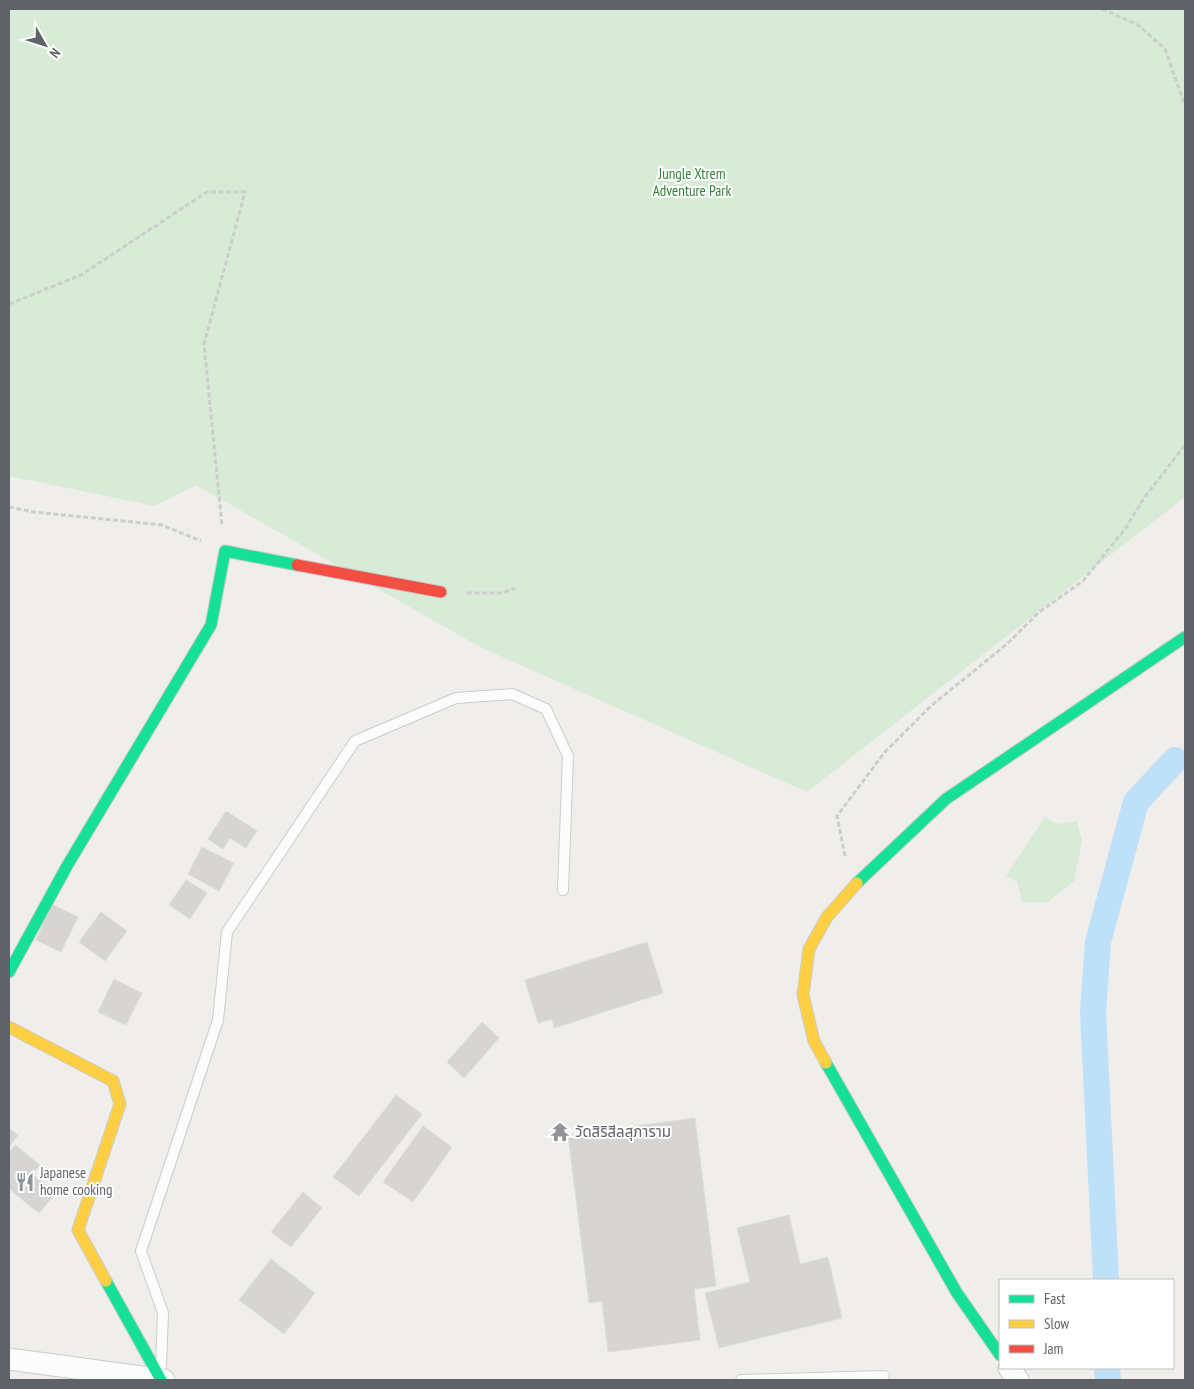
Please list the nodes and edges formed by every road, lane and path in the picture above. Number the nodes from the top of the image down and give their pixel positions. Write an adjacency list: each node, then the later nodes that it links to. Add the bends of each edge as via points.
1 (1102, 9): 2 (path, via 1138,25 1165,49)
2 (1185, 106)
3 (9, 304): 6 (path, via 81,275 207,192 245,192 204,344)
4 (1185, 445): 10 (path, via 1083,581 1038,613 1007,644 932,705 872,768 837,816)
5 (9, 507): 6 (path, via 162,525)
6 (225, 551): 8 (street); 12 (street, via 211,625 67,866)
7 (515, 588): 8 (path, via 503,593)
8 (441, 592)
9 (1184, 641): 10 (street, via 946,799)
10 (852, 889): 14 (street, via 828,917 810,949 803,995 814,1041 956,1293)
11 (563, 890): 18 (lane, via 568,756 546,709 512,694 456,698 355,741 227,932 218,1020 141,1251 162,1314)
12 (9, 972)
13 (9, 1027): 18 (street, via 113,1081 120,1104 78,1230)
14 (999, 1354)
15 (9, 1359): 18 (street)
16 (1010, 1369): 20 (street)
17 (884, 1376): 19 (lane)
18 (162, 1380)
19 (741, 1380)
20 (1018, 1380)

